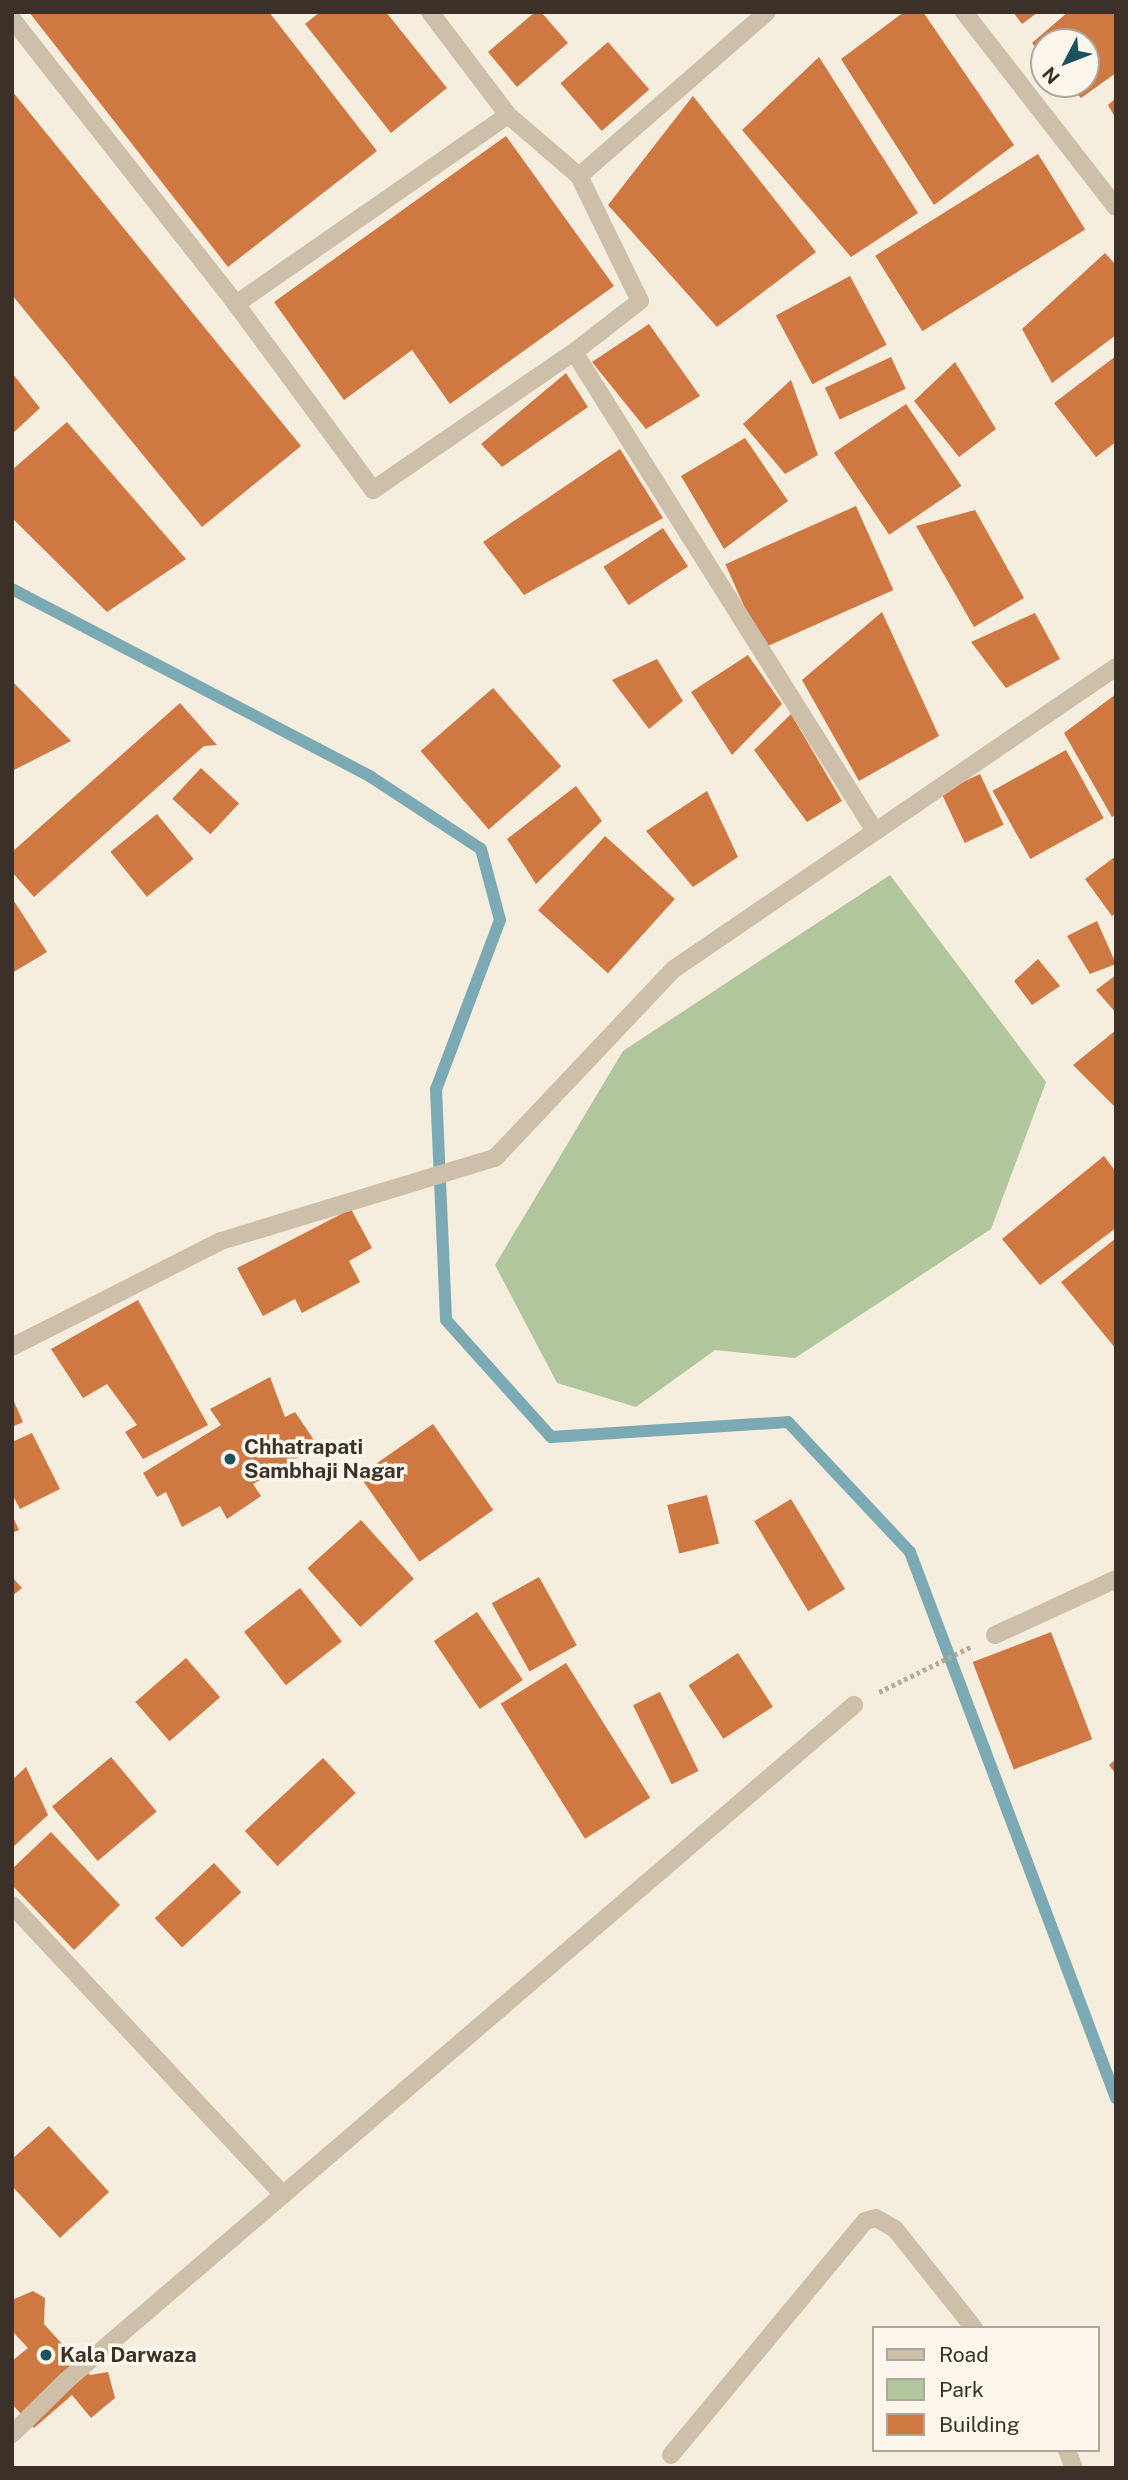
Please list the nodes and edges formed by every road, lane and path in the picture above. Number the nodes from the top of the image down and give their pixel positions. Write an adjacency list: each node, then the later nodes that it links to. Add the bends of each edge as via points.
1 (429, 12): 5 (street)
2 (767, 12): 6 (street)
3 (964, 12): 7 (street)
4 (12, 19): 8 (street)
5 (508, 115): 6 (street); 8 (street)
6 (579, 176): 9 (street, via 640,301)
7 (1116, 207)
8 (236, 304): 9 (street, via 373,490)
9 (574, 352): 11 (street)
10 (1116, 667): 11 (street)
11 (875, 831): 12 (street, via 674,969 495,1158 221,1241)
12 (12, 1347)
13 (1116, 1579): 14 (street)
14 (995, 1635): 15 (path)
15 (854, 1705): 17 (street)
16 (12, 1905): 17 (street)
17 (283, 2195): 19 (street, via 67,2380)
18 (972, 2326): 20 (street, via 895,2229 876,2218 865,2221)
19 (12, 2434)
20 (671, 2455)

